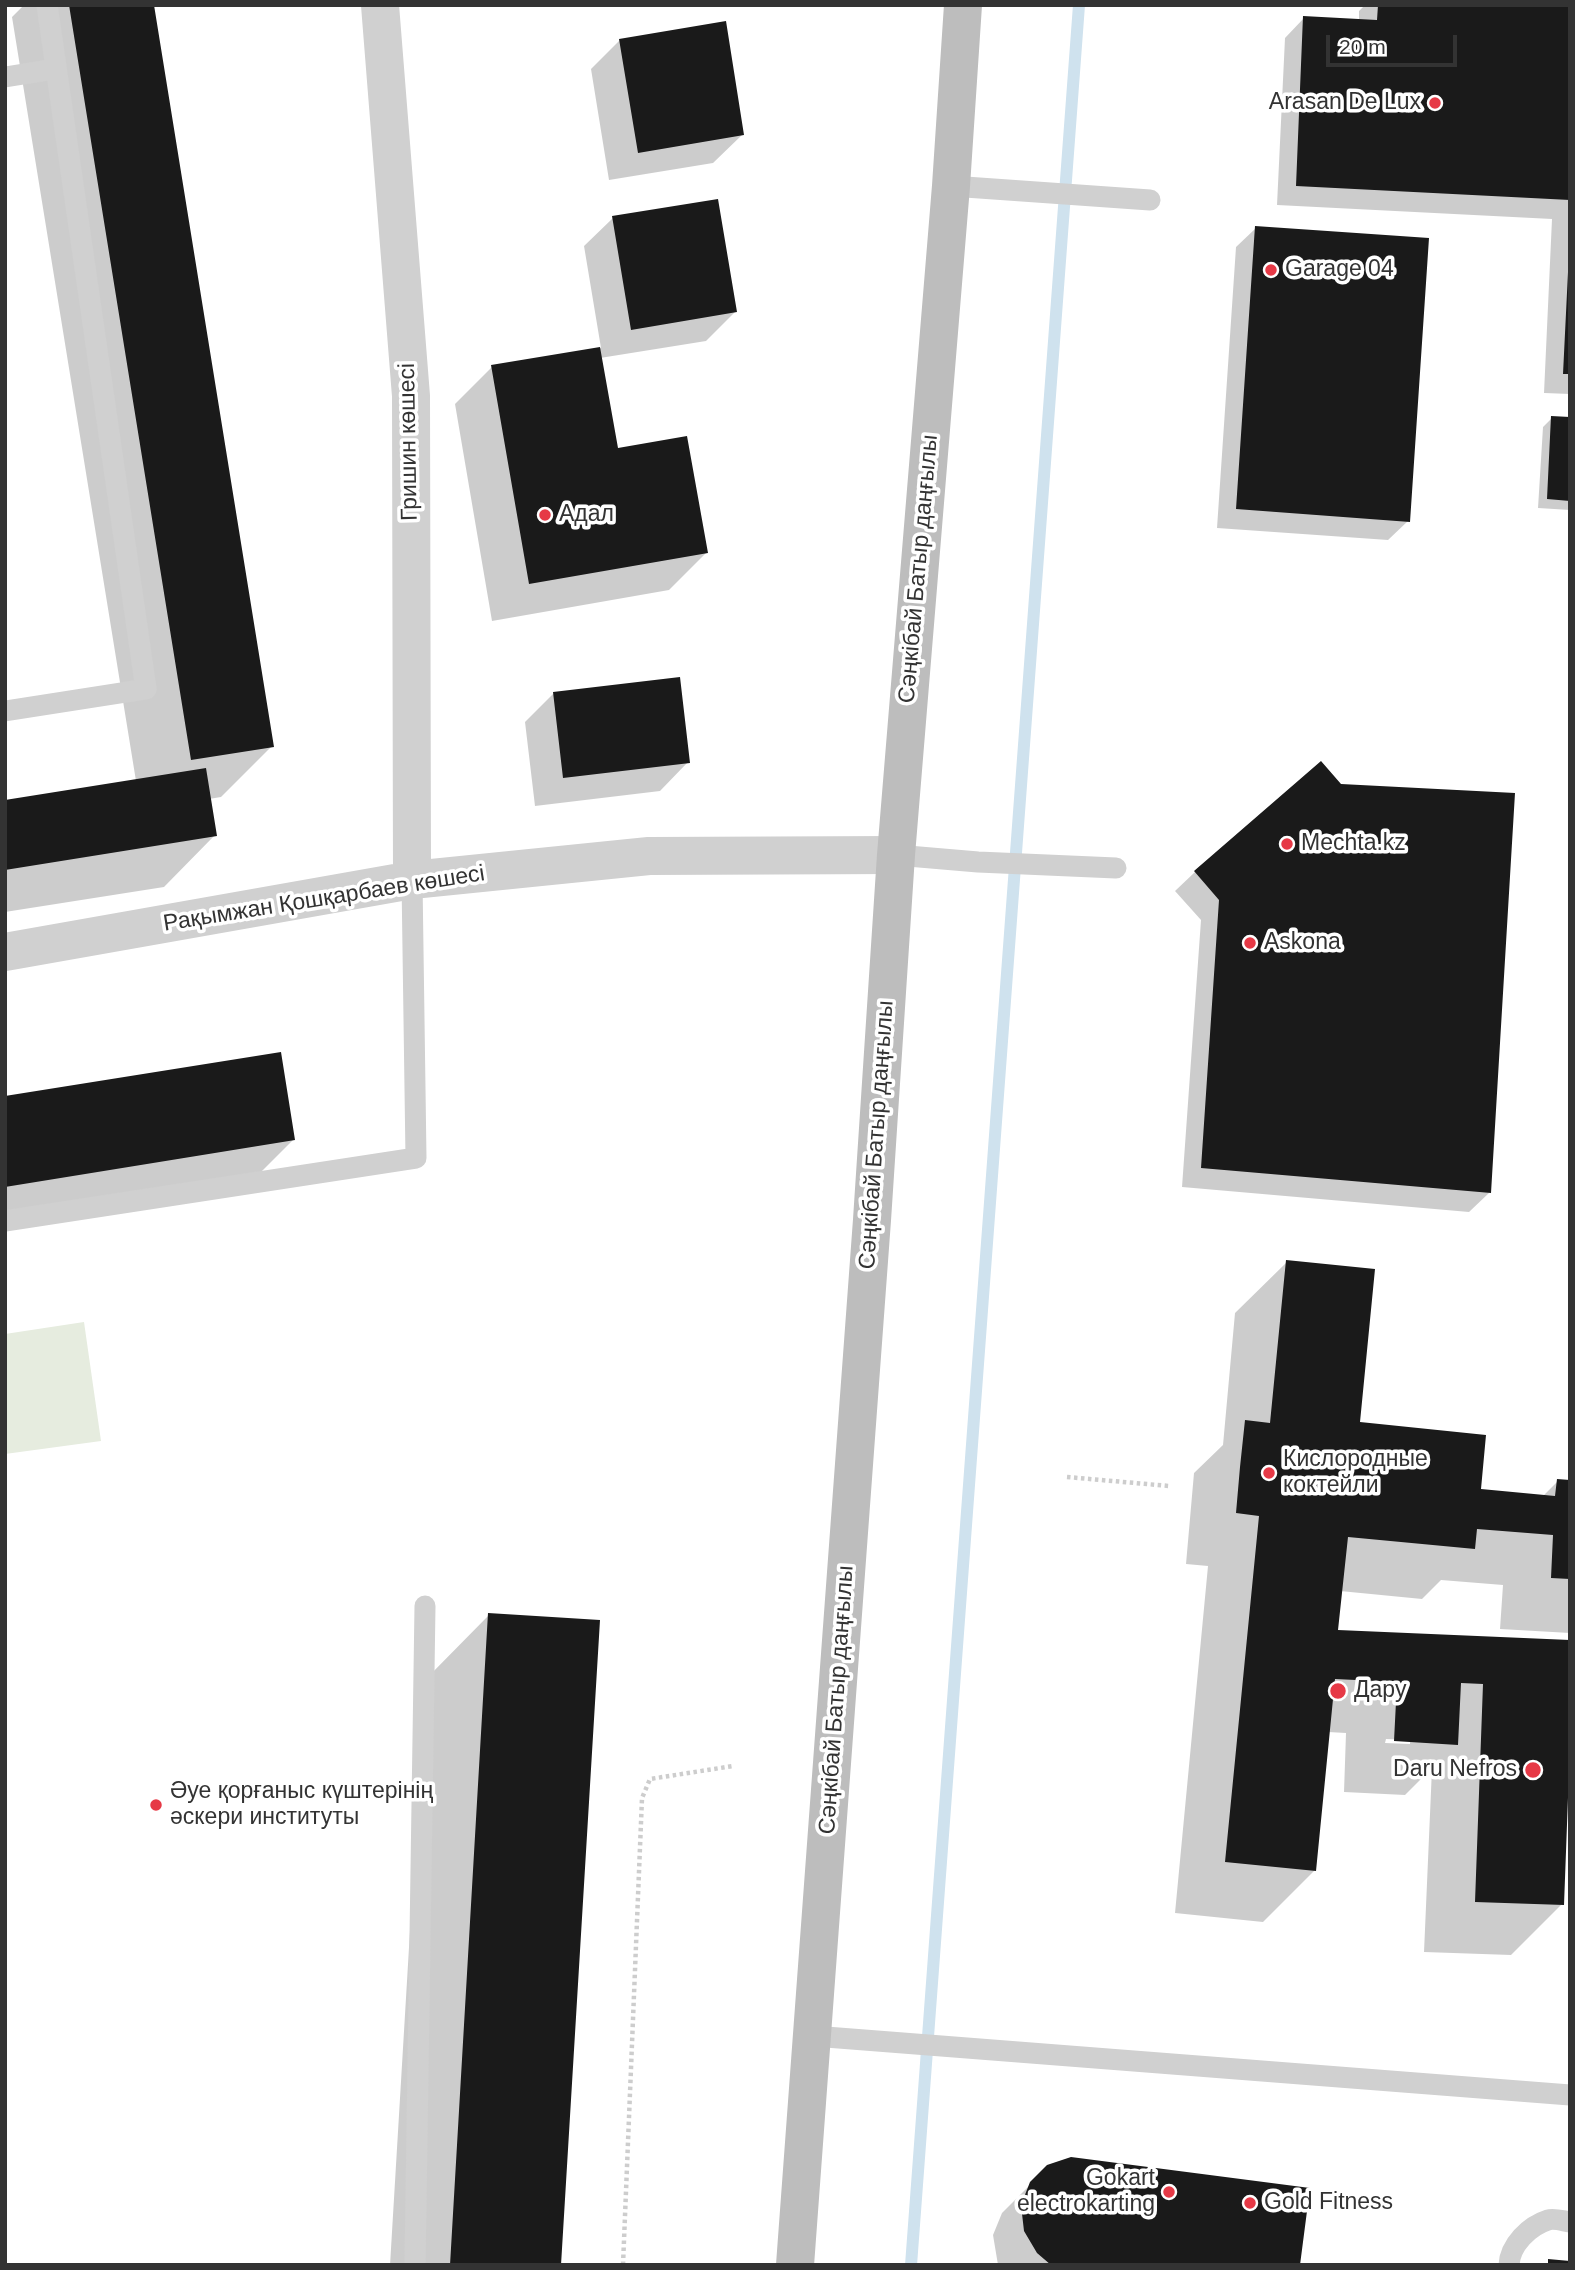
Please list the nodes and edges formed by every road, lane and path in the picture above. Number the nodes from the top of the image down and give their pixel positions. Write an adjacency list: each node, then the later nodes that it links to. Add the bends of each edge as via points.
1 (47, 5): 4 (lane)
2 (380, 5): 11 (street, Гришин көшесі, via 411,396)
3 (962, 5): 6 (main road, Сәңкібай Батыр даңғылы)
4 (55, 69): 5 (lane); 8 (lane, via 146,689)
5 (5, 77)
6 (951, 186): 7 (lane); 9 (main road, Сәңкібай Батыр даңғылы)
7 (1150, 200)
8 (5, 711)
9 (896, 855): 10 (lane); 11 (street, Рақымжан Қошқарбаев көшесі, via 649,856); 18 (main road, Сәңкібай Батыр даңғылы)
10 (1116, 868)
11 (412, 880): 12 (street, Рақымжан Қошқарбаев көшесі); 13 (lane, via 416,1158)
12 (5, 952)
13 (5, 1221)
14 (1067, 1477): 15 (path)
15 (1169, 1486)
16 (425, 1606): 21 (lane)
17 (733, 1766): 22 (path, via 650,1779 642,1798)
18 (813, 2036): 19 (lane); 23 (main road, Сәңкібай Батыр даңғылы)
19 (1570, 2095)
20 (1570, 2222): 24 (lane, via 1549,2219 1524,2233)
21 (415, 2265)
22 (623, 2265)
23 (795, 2265)
24 (1509, 2265)

